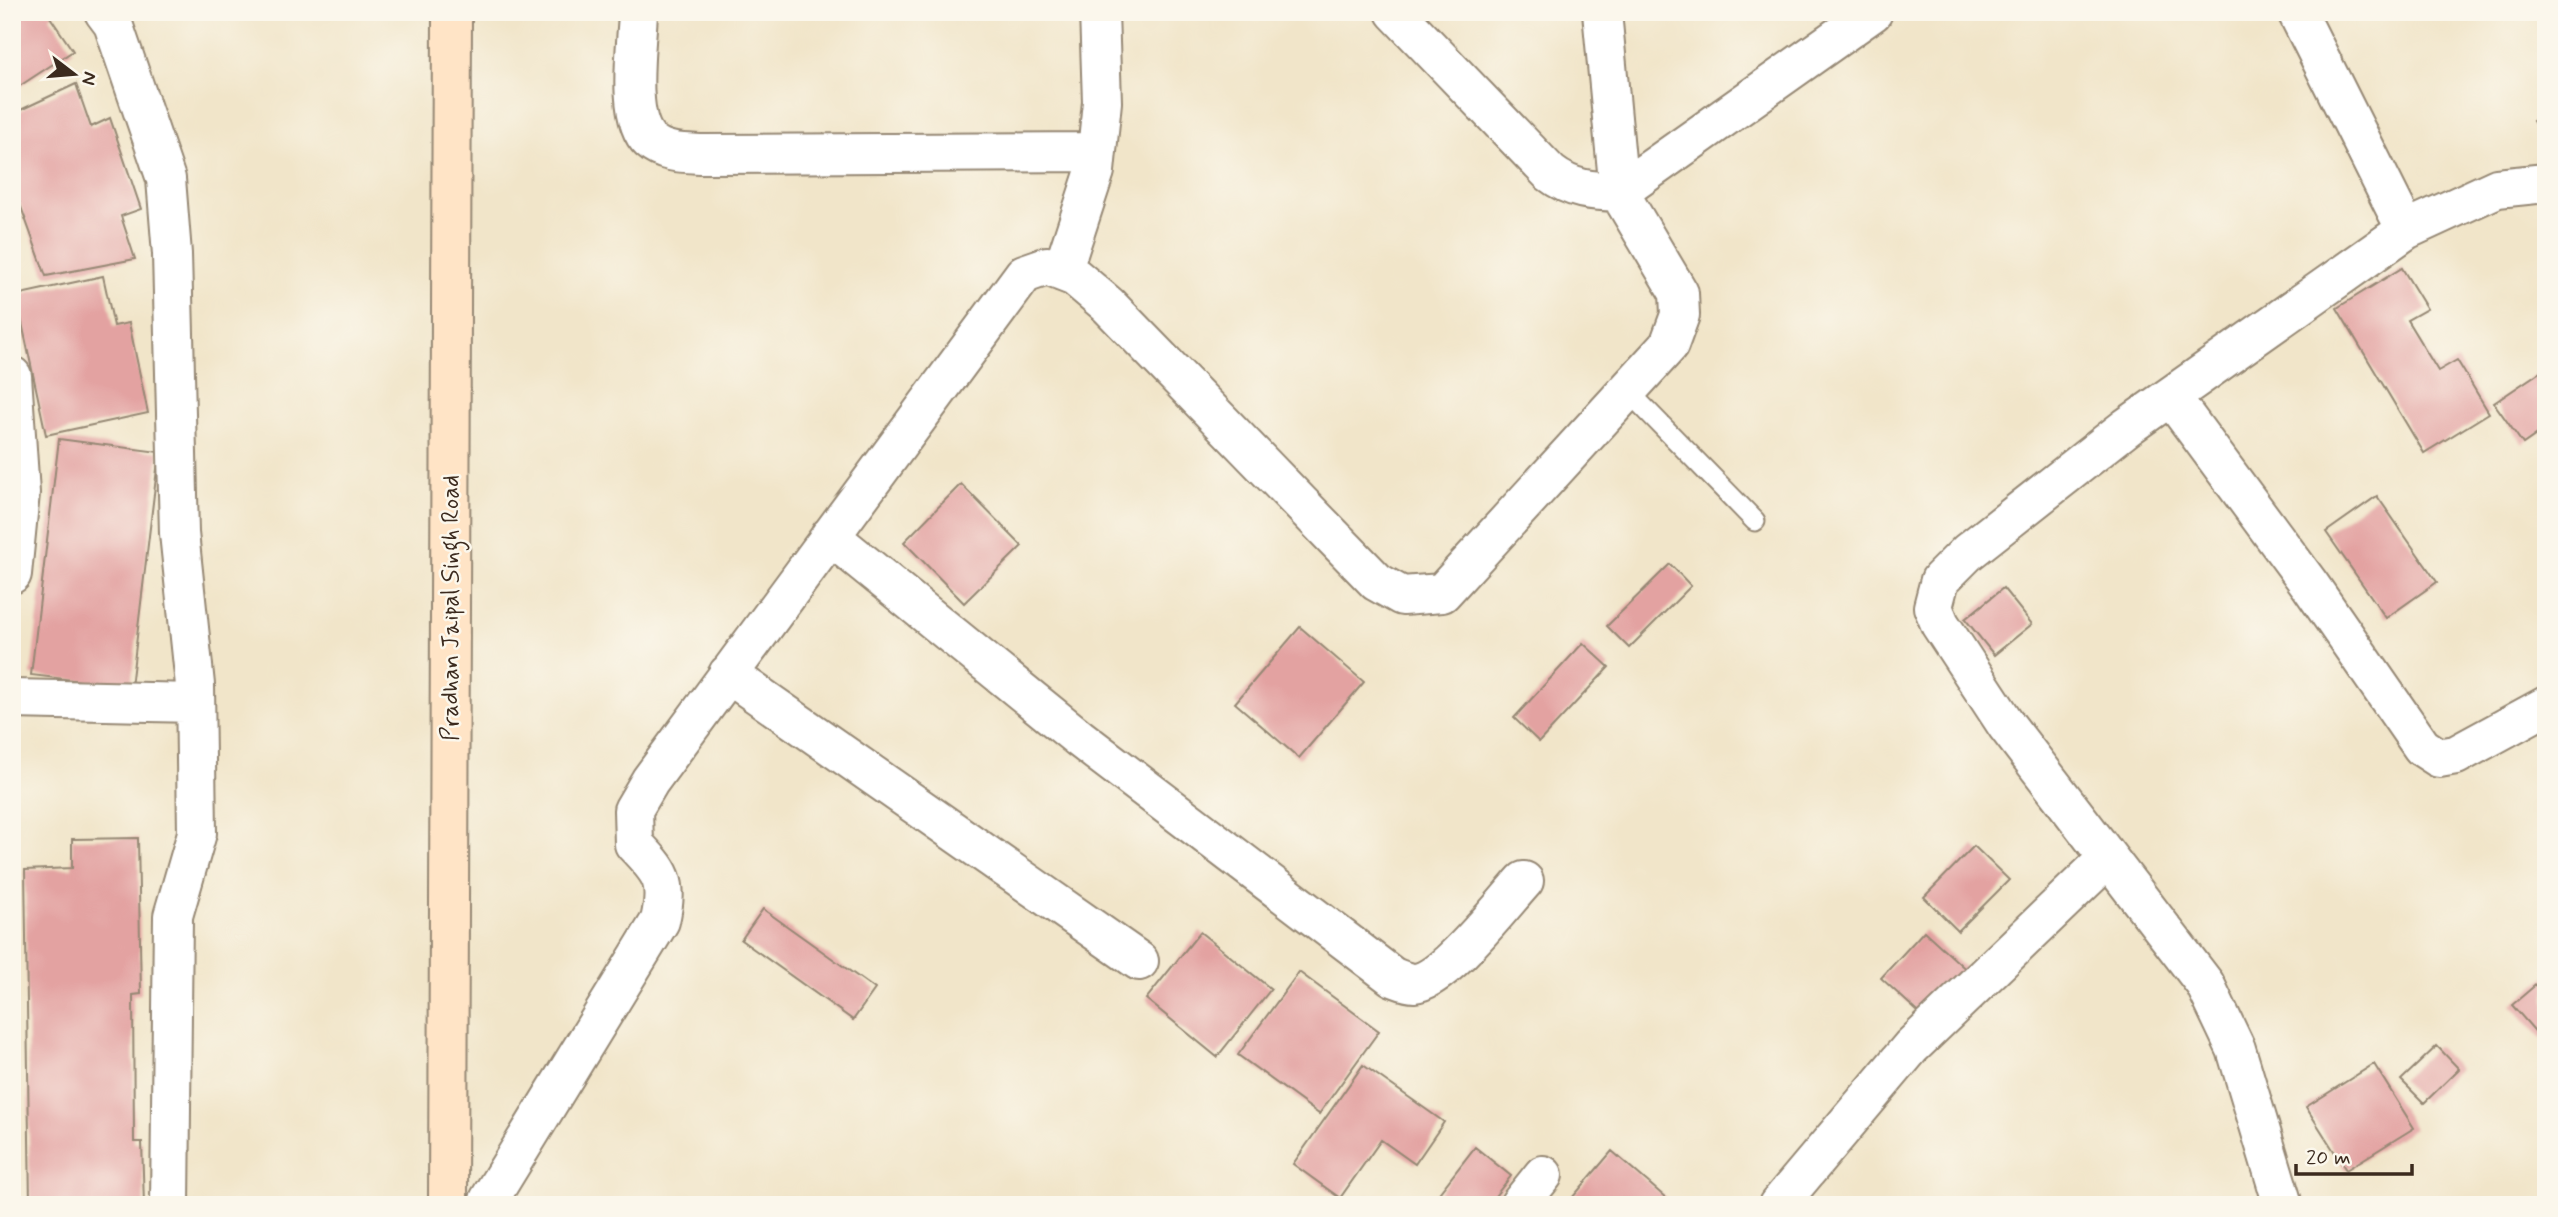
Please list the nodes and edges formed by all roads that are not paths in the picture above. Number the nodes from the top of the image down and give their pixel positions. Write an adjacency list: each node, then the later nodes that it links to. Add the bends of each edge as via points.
1 (104, 12): 22 (street, via 114,24 166,179 179,533)
2 (452, 12): 28 (street, Pradhan Jaipal Singh Road)
3 (638, 12): 9 (street, via 635,100 639,122 650,141 669,151 703,155)
4 (1099, 12): 9 (street, via 1102,102)
5 (1395, 12): 11 (street, via 1550,173 1585,191)
6 (1602, 12): 11 (street)
7 (1873, 12): 11 (street)
8 (2297, 12): 12 (street)
9 (1097, 152): 13 (street)
10 (2546, 183): 12 (street, via 2497,188)
11 (1619, 192): 15 (street, via 1679,293 1680,315 1669,345)
12 (2406, 230): 16 (street)
13 (1062, 272): 15 (street, via 1075,277 1108,305 1377,582 1402,596 1441,593); 18 (street, via 1047,266 1024,274)
14 (12, 376): 19 (street, via 20,493)
15 (1627, 390): 17 (lane)
16 (2171, 397): 23 (street, via 2423,747 2439,758 2456,755); 24 (street, via 1968,552 1940,580 1933,607 2007,726)
17 (1755, 521)
18 (830, 536): 20 (street); 25 (street, via 1079,738 1393,977 1413,983 1431,977 1459,954)
19 (13, 553)
20 (729, 674): 26 (street); 29 (street, via 633,810 634,844 655,866 666,893 660,921)
21 (12, 699): 22 (street)
22 (195, 703): 30 (street, via 197,833 173,916)
23 (2546, 706)
24 (2108, 858): 32 (street, via 1911,1047); 33 (street, via 2204,984 2220,1015 2258,1113)
25 (1524, 881)
26 (1139, 961)
27 (1543, 1175): 31 (street)
28 (448, 1193): 29 (street)
29 (495, 1203)
30 (170, 1205)
31 (1519, 1205)
32 (1779, 1205)
33 (2283, 1205)

